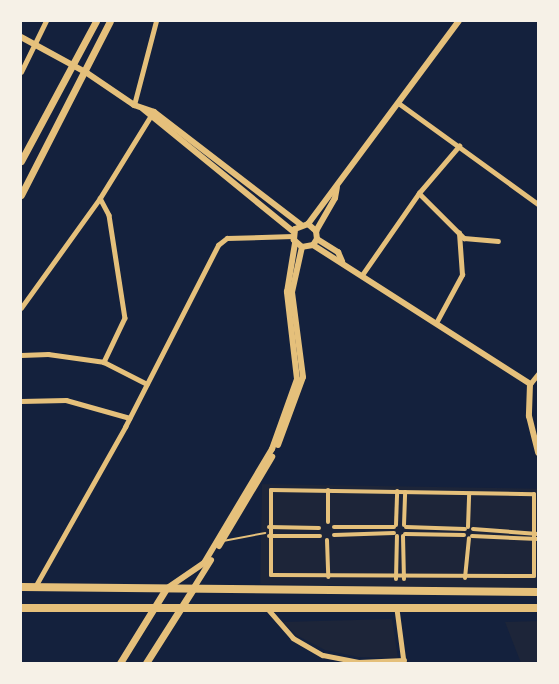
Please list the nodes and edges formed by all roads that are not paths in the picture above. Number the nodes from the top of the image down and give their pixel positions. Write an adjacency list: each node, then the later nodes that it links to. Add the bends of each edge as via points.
1 (46, 21): 7 (street)
2 (96, 21): 8 (main road)
3 (110, 21): 10 (main road)
4 (156, 21): 12 (street)
5 (459, 21): 11 (street)
6 (21, 37): 7 (street)
7 (34, 44): 8 (street); 9 (street)
8 (74, 66): 10 (street); 16 (main road)
9 (21, 72)
10 (87, 73): 12 (street); 19 (main road)
11 (399, 104): 15 (street); 17 (street)
12 (134, 105): 13 (street)
13 (143, 109): 14 (street); 22 (street, via 154,112)
14 (150, 117): 20 (street); 24 (street)
15 (459, 147): 18 (street); 21 (street)
16 (21, 161)
17 (337, 186): 22 (street); 25 (street)
18 (419, 193): 23 (street); 31 (street)
19 (21, 195)
20 (100, 198): 32 (street); 35 (street, via 109,215 125,318)
21 (538, 204)
22 (304, 224): 24 (street); 25 (street)
23 (459, 233): 26 (street, via 464,238); 33 (street, via 462,275)
24 (293, 234): 27 (street); 37 (street, via 227,238 218,245)
25 (316, 235): 28 (street); 30 (street, via 338,252)
26 (498, 241)
27 (295, 243): 29 (street); 64 (street, via 287,292 297,379 272,449 204,563)
28 (313, 245): 29 (street); 30 (street, via 330,259)
29 (302, 248): 57 (street, via 292,292 303,377 277,446)
30 (342, 261): 31 (street)
31 (362, 275): 33 (street)
32 (21, 309)
33 (436, 323): 38 (street)
34 (21, 355): 35 (street, via 48,354)
35 (104, 362): 37 (street)
36 (538, 374): 38 (street)
37 (147, 384): 40 (street)
38 (530, 384): 41 (street, via 529,416)
39 (21, 401): 40 (street, via 66,400)
40 (130, 418): 63 (street)
41 (538, 453)
42 (328, 490): 43 (street); 46 (street); 50 (street, via 271,490)
43 (397, 491): 44 (street); 47 (street, via 395,526)
44 (405, 492): 45 (street); 49 (street, via 405,526)
45 (469, 494): 49 (street); 51 (street, via 534,494)
46 (328, 522)
47 (334, 527)
48 (319, 528): 50 (street)
49 (469, 528): 51 (street)
50 (268, 532): 53 (street); 57 (lane); 58 (street, via 271,575)
51 (536, 533): 55 (street)
52 (334, 535): 60 (street, via 396,535)
53 (320, 536)
54 (468, 536): 55 (street); 59 (street); 61 (street, via 404,535)
55 (536, 539): 59 (street, via 534,576)
56 (327, 540): 58 (street)
57 (222, 541): 65 (street)
58 (328, 578): 60 (street)
59 (465, 578): 61 (street)
60 (396, 579): 61 (street)
61 (404, 579)
62 (21, 587): 63 (main road)
63 (34, 587): 64 (main road)
64 (165, 590): 65 (main road); 69 (main road)
65 (193, 590): 66 (main road); 67 (main road)
66 (538, 591)
67 (179, 607): 69 (main road); 71 (main road); 75 (main road)
68 (21, 608): 69 (main road)
69 (153, 608): 74 (main road)
70 (538, 608): 72 (main road)
71 (268, 609): 72 (main road); 73 (street, via 292,638 322,655 358,663)
72 (397, 609): 73 (street)
73 (404, 662)
74 (120, 663)
75 (146, 663)

